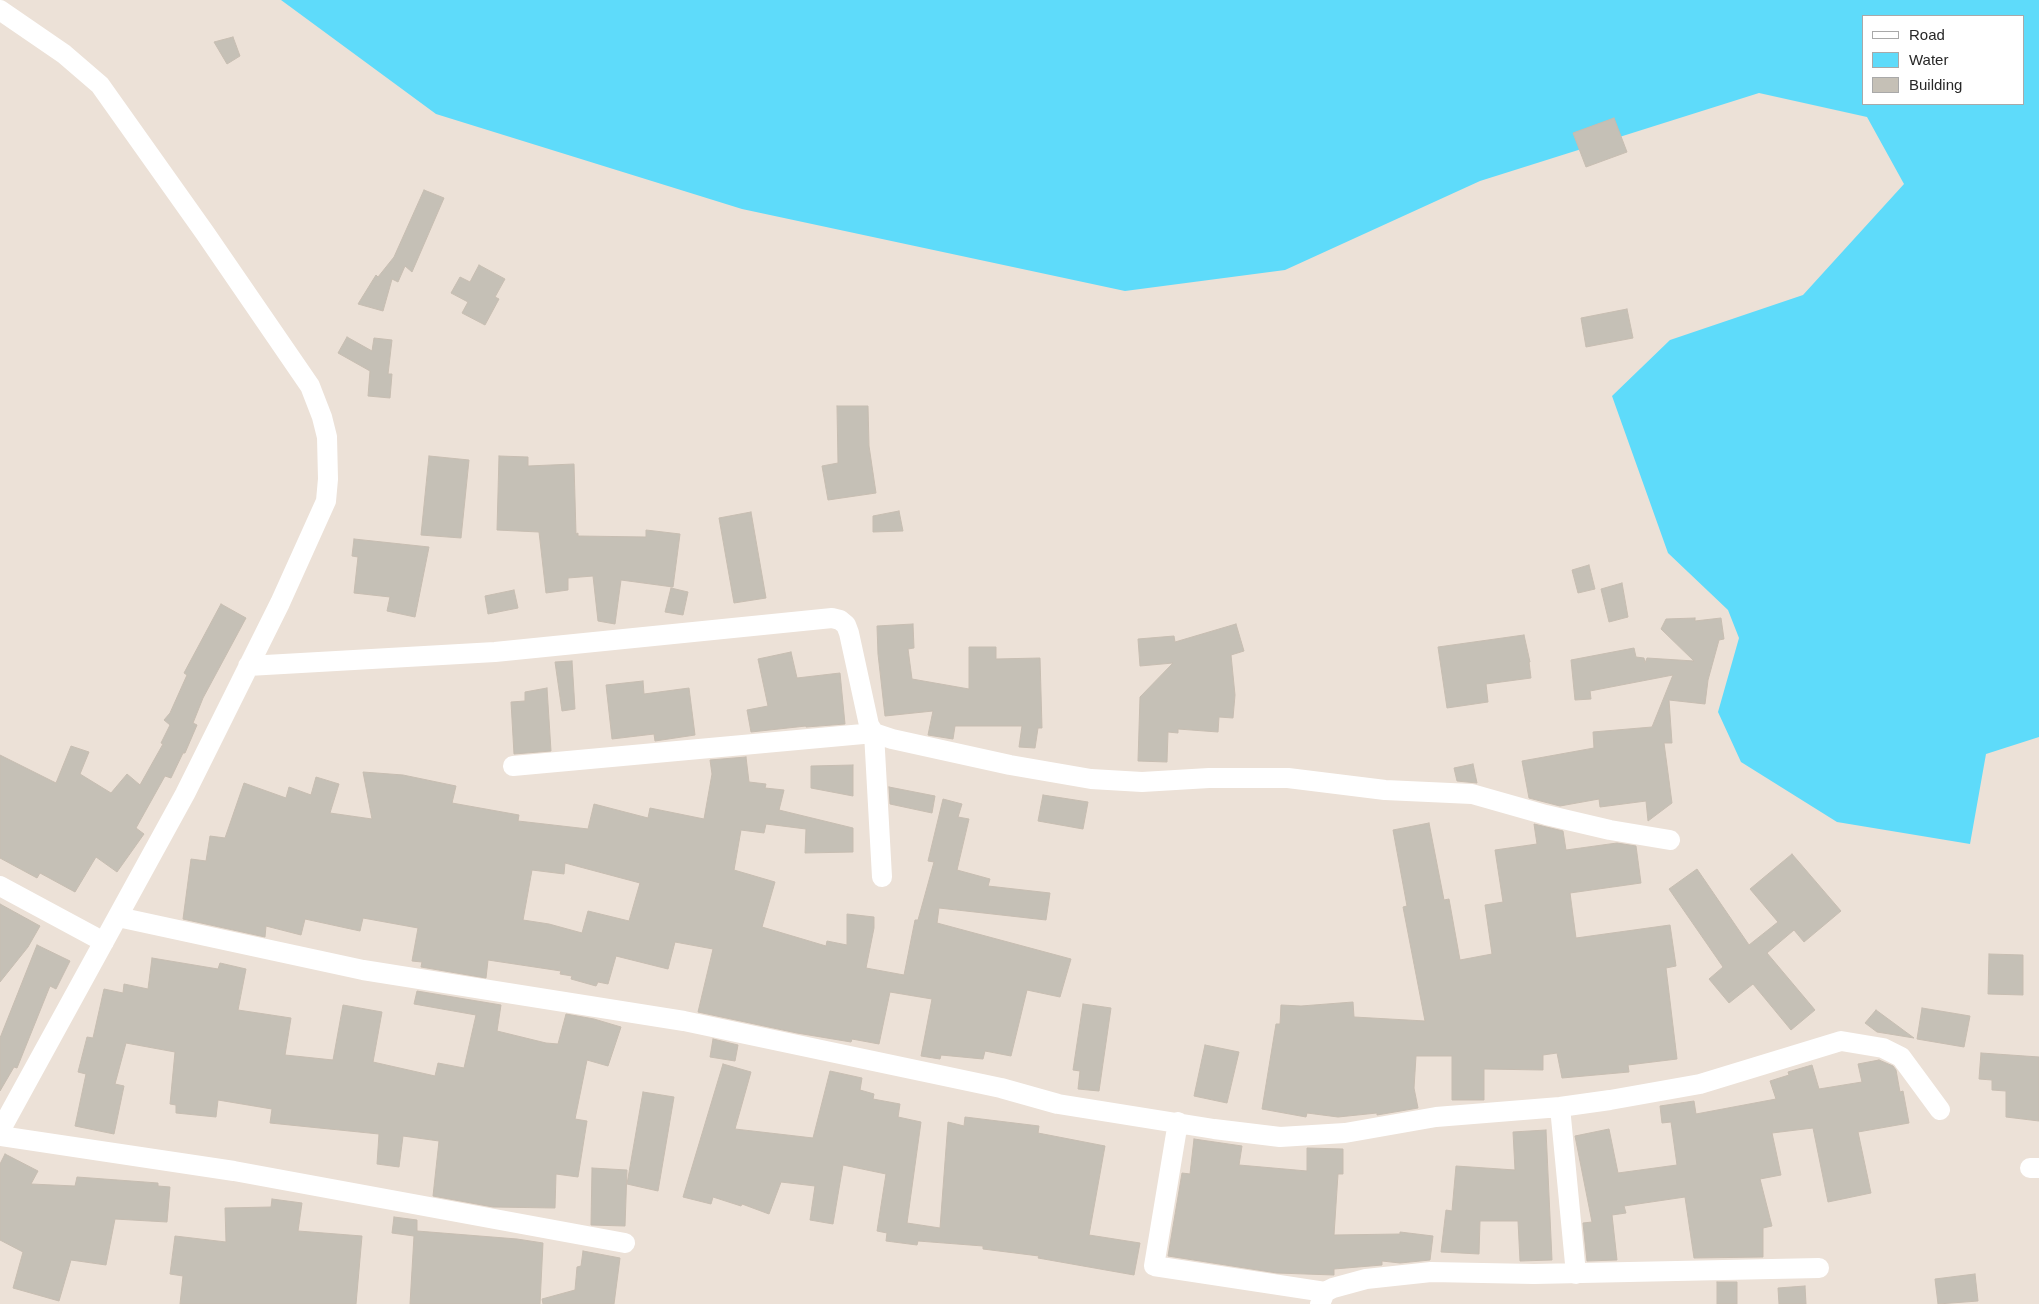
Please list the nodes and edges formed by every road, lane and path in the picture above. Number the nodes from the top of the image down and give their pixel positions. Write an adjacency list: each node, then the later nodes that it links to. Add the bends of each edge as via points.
1 (0, 10): 2 (street, via 64,54 100,85 294,362 316,401 327,437 326,501)
2 (248, 666): 3 (street, via 495,652 832,618 846,625 869,726); 8 (street, via 185,794)
3 (874, 733): 4 (street); 5 (street, via 1010,765 1092,779 1142,782 1288,778 1385,790 1472,794 1583,823); 6 (street)
4 (513, 766)
5 (1670, 840)
6 (882, 877)
7 (0, 886): 9 (street)
8 (118, 917): 9 (street); 12 (street, via 363,970 684,1022 1001,1088 1058,1104)
9 (104, 942): 13 (street)
10 (1560, 1107): 11 (street, via 1700,1084 1841,1041 1883,1048 1901,1057); 12 (street, via 1436,1116 1345,1133 1280,1137); 17 (street)
11 (1940, 1110)
12 (1178, 1122): 18 (street, via 1154,1266)
13 (0, 1131)
14 (0, 1136): 15 (street, via 234,1172)
15 (625, 1243)
16 (1820, 1268): 17 (street)
17 (1576, 1274): 18 (street, via 1431,1272 1366,1279 1333,1288)
18 (1323, 1298)

